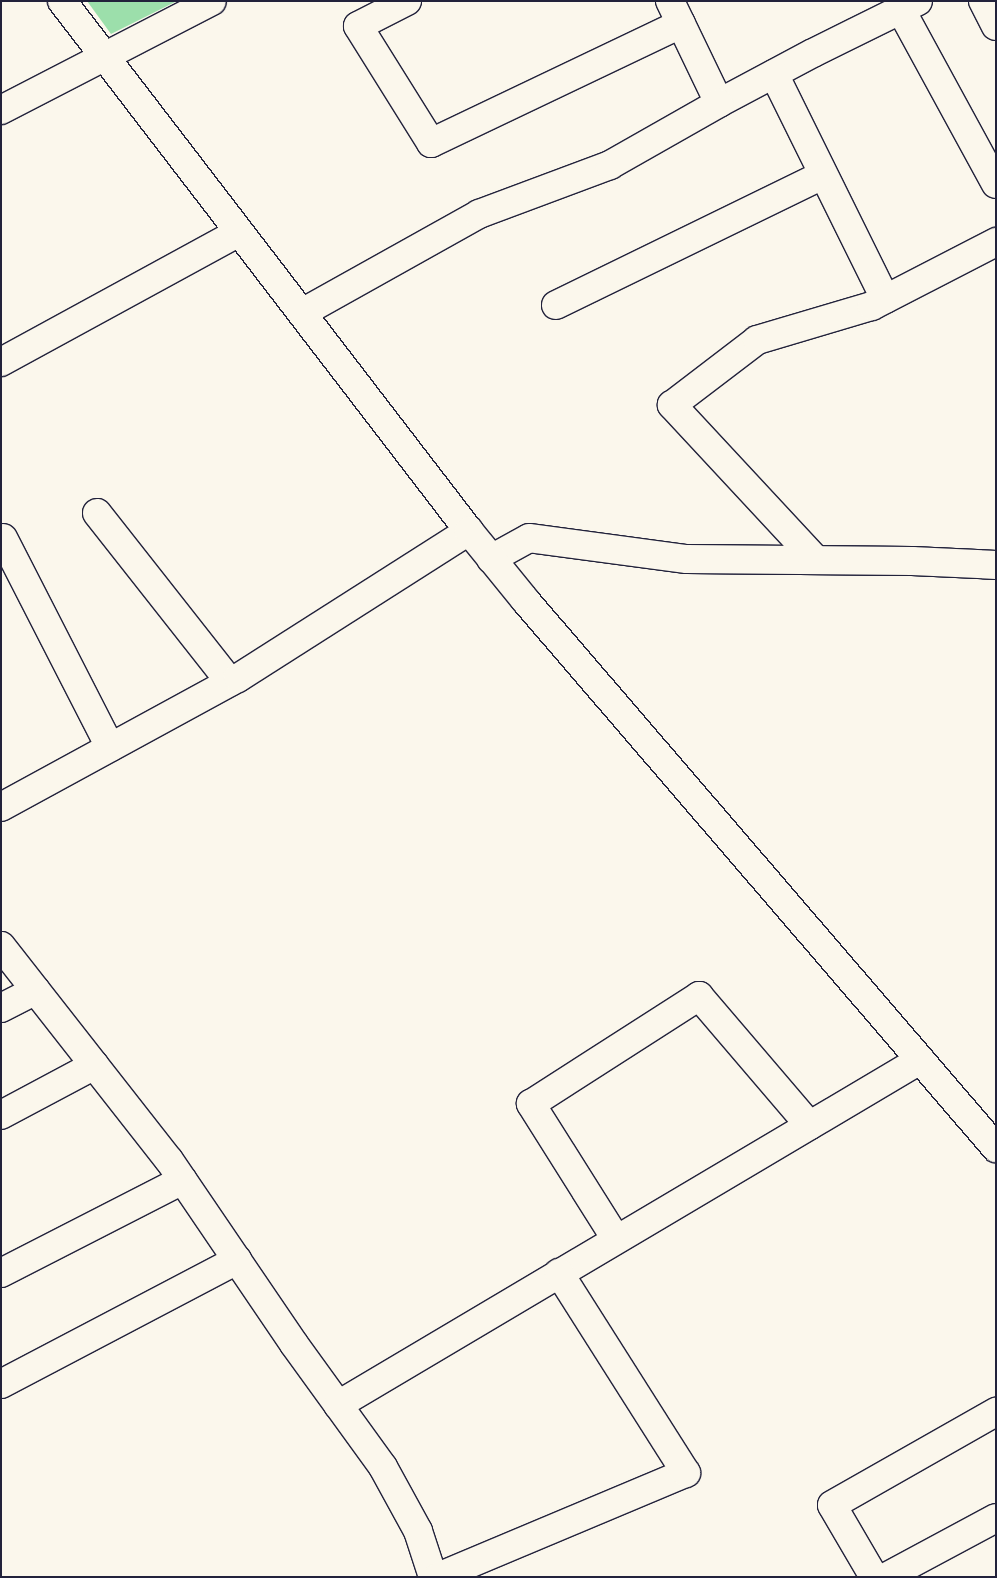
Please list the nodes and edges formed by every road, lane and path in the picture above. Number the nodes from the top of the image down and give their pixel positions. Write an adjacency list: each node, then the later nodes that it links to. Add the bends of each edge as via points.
1 (62, 1): 8 (street)
2 (212, 1): 8 (street)
3 (408, 1): 6 (street, via 358,26 431,143)
4 (983, 1): 7 (street)
5 (910, 5): 9 (street); 13 (street)
6 (675, 12): 10 (street)
7 (996, 26)
8 (105, 57): 11 (street); 14 (street)
9 (774, 74): 10 (street); 12 (street)
10 (720, 103): 18 (street, via 610,165 479,214)
11 (1, 110)
12 (823, 175): 16 (street); 17 (street)
13 (996, 184)
14 (240, 232): 18 (street); 19 (street)
15 (996, 242): 16 (street)
16 (885, 299): 24 (street, via 872,306 757,340 672,405)
17 (556, 305)
18 (302, 313): 21 (street)
19 (1, 362)
20 (97, 513): 26 (street)
21 (469, 531): 23 (street); 26 (street)
22 (3, 538): 27 (street)
23 (491, 559): 24 (street, via 529,538 687,560); 32 (street)
24 (816, 560): 25 (street)
25 (996, 565)
26 (230, 682): 27 (street)
27 (110, 747): 28 (street)
28 (1, 807)
29 (1, 946): 30 (street)
30 (36, 990): 31 (street); 33 (street)
31 (1, 1008)
32 (920, 1060): 35 (street); 36 (street)
33 (95, 1065): 34 (street); 37 (street)
34 (1, 1115)
35 (809, 1125): 38 (street); 38 (street, via 699,996 531,1104)
36 (996, 1148)
37 (183, 1180): 39 (street); 40 (street)
38 (616, 1239): 41 (street)
39 (237, 1260): 42 (street); 43 (street)
40 (1, 1273)
41 (559, 1273): 43 (street); 47 (street, via 686,1473)
42 (1, 1384)
43 (338, 1404): 46 (street, via 388,1475 418,1531)
44 (996, 1412): 48 (street, via 832,1505)
45 (996, 1518): 49 (street)
46 (433, 1577)
47 (438, 1577)
48 (874, 1577)
49 (886, 1577)

